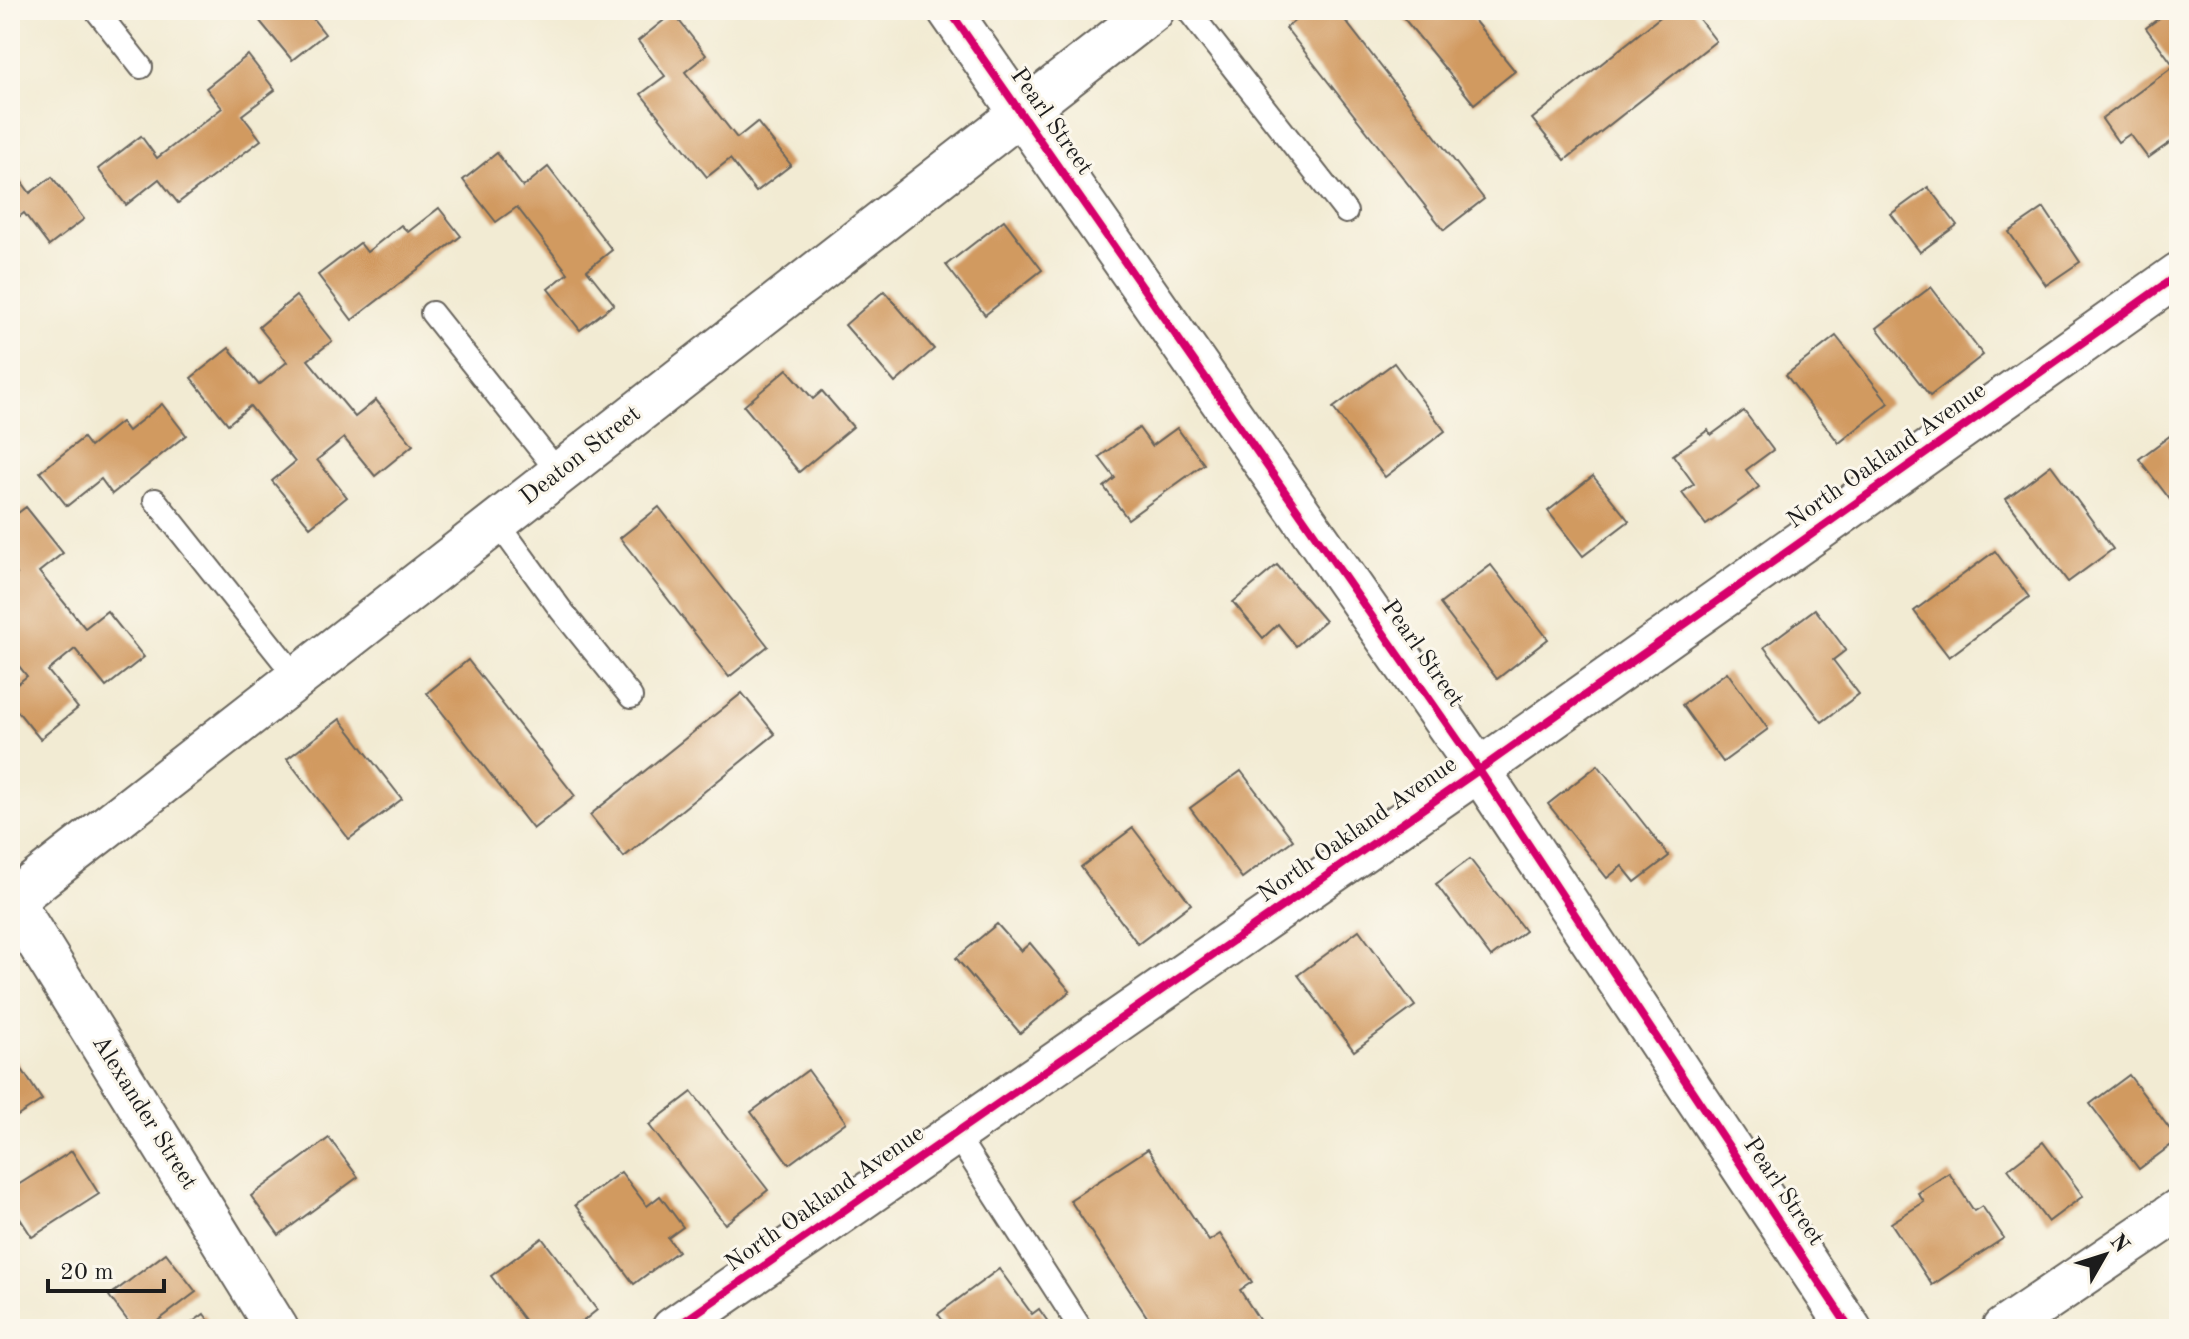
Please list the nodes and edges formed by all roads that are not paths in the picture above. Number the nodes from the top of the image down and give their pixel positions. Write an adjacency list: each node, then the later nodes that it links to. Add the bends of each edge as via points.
1 (96, 10): 5 (lane)
2 (949, 10): 6 (street, Pearl Street)
3 (1153, 10): 6 (street, Deaton Street)
4 (1188, 10): 7 (lane)
5 (141, 67)
6 (1020, 113): 10 (street, Deaton Street); 15 (street, Pearl Street)
7 (1346, 212)
8 (2179, 274): 15 (street, North Oakland Avenue)
9 (432, 313): 10 (lane)
10 (559, 473): 12 (street, Deaton Street)
11 (155, 500): 13 (lane)
12 (497, 522): 13 (street, Deaton Street); 14 (lane)
13 (297, 678): 16 (street, Deaton Street)
14 (631, 697)
15 (1479, 770): 17 (street, North Oakland Avenue); 22 (street, Pearl Street)
16 (11, 900): 19 (street, Alexander Street)
17 (955, 1133): 20 (street, North Oakland Avenue); 21 (lane)
18 (2179, 1210): 23 (street)
19 (277, 1329)
20 (673, 1329)
21 (1081, 1329)
22 (1850, 1329)
23 (2003, 1329)

